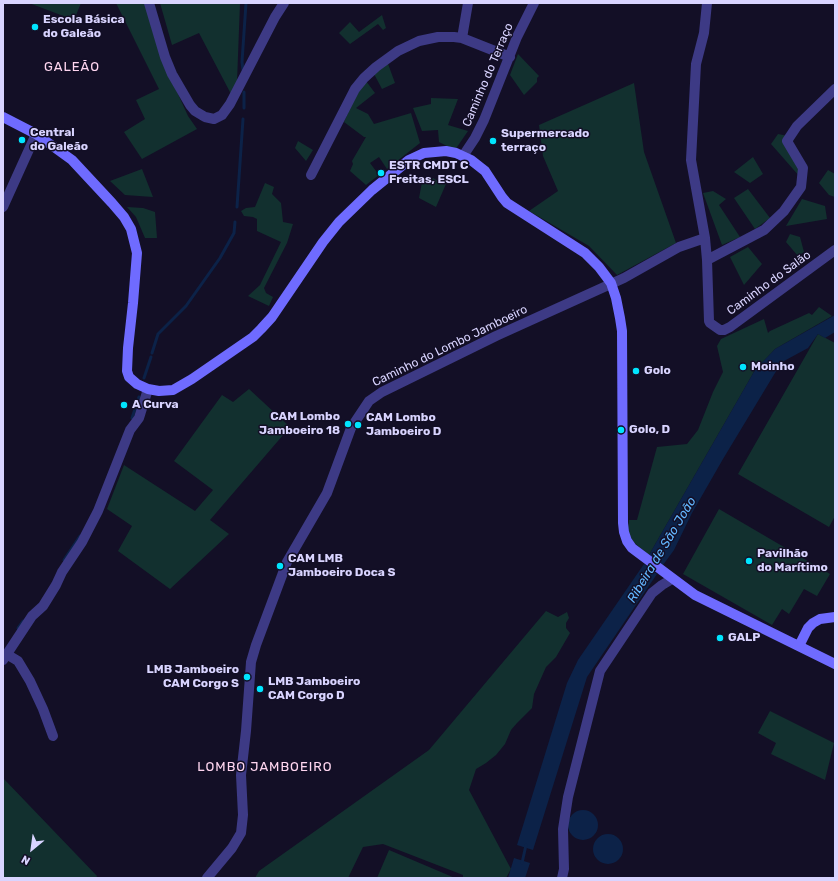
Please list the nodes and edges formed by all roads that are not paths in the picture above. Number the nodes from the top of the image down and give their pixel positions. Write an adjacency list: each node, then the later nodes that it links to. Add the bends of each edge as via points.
1 (149, 3): 2 (street, via 172,74 195,111 214,119 222,115 230,104)
2 (284, 3)
3 (468, 3): 6 (street)
4 (534, 3): 7 (street, Caminho do Terraço)
5 (707, 3): 14 (street, via 704,33 696,64 691,160)
6 (462, 38): 7 (street); 12 (street, via 438,36 419,41 398,51 376,67 355,90)
7 (510, 57): 11 (street, Caminho do Terraço, via 484,120)
8 (835, 89): 16 (street, via 797,126 787,141 803,168 801,187 784,211 764,230)
9 (3, 117): 10 (main road)
10 (36, 134): 13 (street); 18 (main road, via 72,160 124,217 131,229 137,253 127,371 132,381)
11 (463, 156): 17 (main road, via 485,171 507,203 582,250); 18 (main road, via 446,151 419,154 409,160 372,190 339,222 272,317 253,337 179,387 166,391)
12 (311, 175)
13 (3, 207)
14 (705, 238): 16 (street); 17 (street, Caminho do Lombo Jamboeiro, via 679,247)
15 (835, 250): 16 (street, Caminho do Salão, via 724,330 715,328 709,321)
16 (707, 260)
17 (611, 283): 19 (main road, via 622,331 624,532 632,548); 25 (street, Caminho do Lombo Jamboeiro, via 382,392 369,401 362,411 351,428 328,492 287,562 256,645 251,662 241,775 241,833)
18 (148, 390): 22 (street, via 139,418 130,430 98,511 82,542 43,606 32,616)
19 (672, 579): 21 (main road, via 709,603); 26 (street, via 652,593 600,671 568,797 563,829)
20 (835, 617): 21 (main road, via 820,619 811,624)
21 (799, 646): 23 (main road)
22 (5, 657): 24 (street, via 18,661 30,681)
23 (835, 664)
24 (53, 736)
25 (207, 878)
26 (562, 878)

